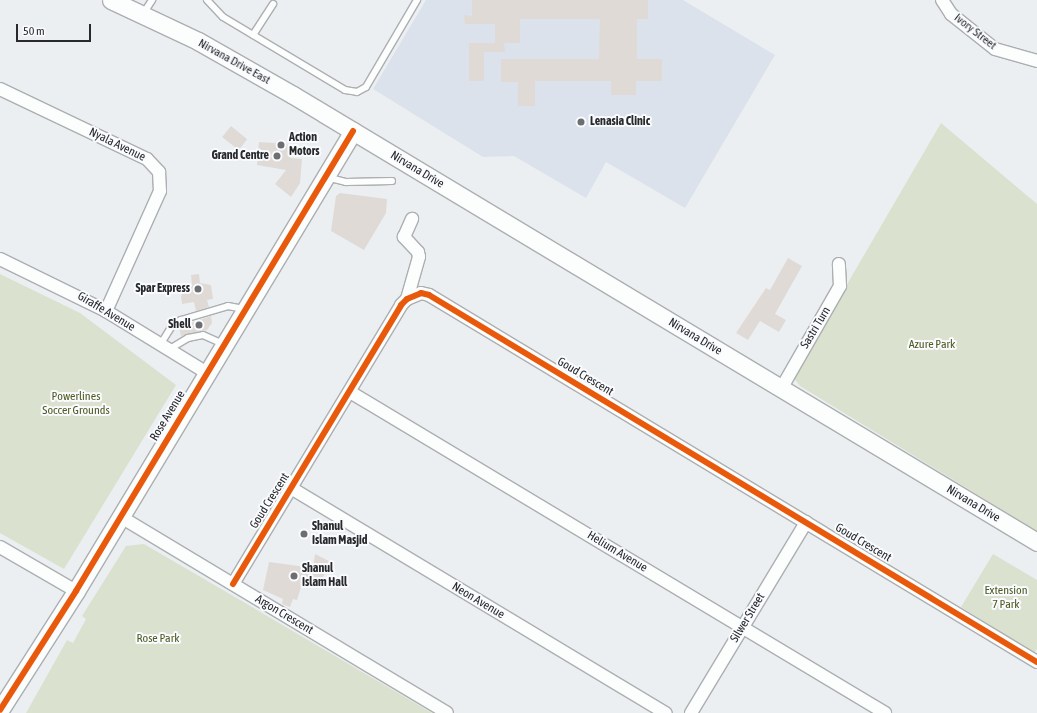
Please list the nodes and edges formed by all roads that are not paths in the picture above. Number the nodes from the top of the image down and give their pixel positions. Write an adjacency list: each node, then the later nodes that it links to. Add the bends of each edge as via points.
1 (111, 0): 6 (main road, Nirvana Drive East)
2 (206, 0): 7 (lane, via 223,17)
3 (417, 0): 7 (lane, via 366,87 357,92 345,90)
4 (942, 0): 8 (street, Ivory Street, via 951,14 995,49)
5 (273, 4): 7 (lane)
6 (147, 7): 10 (main road, Nirvana Drive East, via 198,41)
7 (253, 35)
8 (1037, 61)
9 (0, 89): 18 (street, Nyala Avenue, via 147,159 159,172 160,190)
10 (353, 132): 11 (main road, Rose Avenue); 22 (main road, Nirvana Drive)
11 (325, 177): 12 (lane, via 346,182); 17 (main road, Rose Avenue)
12 (392, 181)
13 (412, 219): 16 (street, via 404,237 418,252 419,257)
14 (0, 259): 18 (street, Giraffe Avenue)
15 (839, 264): 22 (street, Sastri Turn, via 840,286)
16 (406, 299): 23 (street, Goud Crescent); 26 (street, Goud Crescent, via 421,293 429,295)
17 (245, 309): 19 (main road, Rose Avenue); 20 (lane, via 228,306 181,320 172,326)
18 (106, 311): 20 (street, Giraffe Avenue)
19 (224, 344): 20 (lane, via 203,335); 21 (main road, Rose Avenue)
20 (164, 347): 21 (street, Giraffe Avenue)
21 (207, 373): 25 (main road, Rose Avenue)
22 (781, 389): 27 (main road, Nirvana Drive)
23 (350, 392): 24 (street, Goud Crescent); 31 (street, Helium Avenue)
24 (291, 488): 29 (street, Goud Crescent); 35 (street, Neon Avenue)
25 (121, 517): 29 (street, Argon Crescent); 30 (main road, Rose Avenue)
26 (806, 522): 31 (street, Silwer Street); 32 (street, Goud Crescent)
27 (1037, 542)
28 (0, 546): 30 (street)
29 (233, 584): 34 (street, Argon Crescent)
30 (76, 591): 33 (main road, Rose Avenue)
31 (742, 628): 36 (street, Silwer Street); 37 (street, Helium Avenue)
32 (1037, 662)
33 (0, 710)
34 (447, 713)
35 (666, 713)
36 (691, 713)
37 (885, 713)

